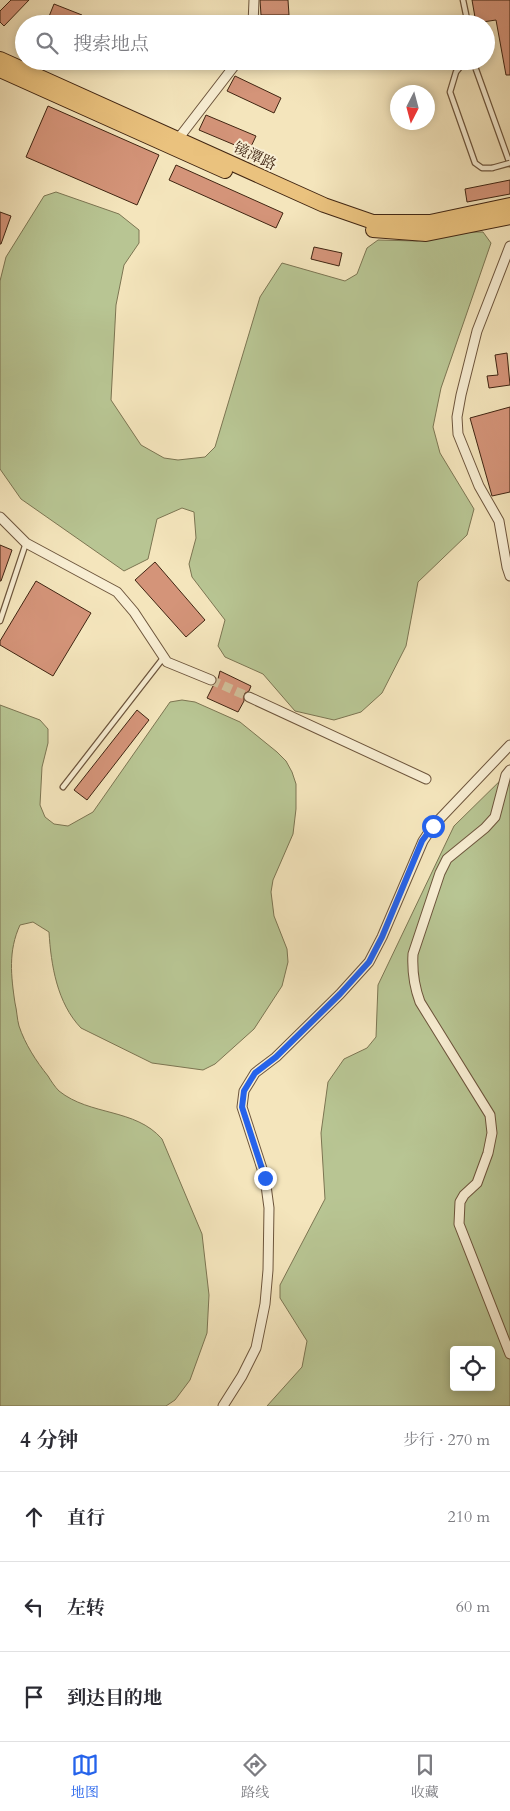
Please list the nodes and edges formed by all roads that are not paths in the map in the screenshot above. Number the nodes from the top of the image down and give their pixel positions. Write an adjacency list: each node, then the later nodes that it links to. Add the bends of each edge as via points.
1 (254, 0): 3 (street)
2 (463, 0): 4 (lane)
3 (253, 15)
4 (466, 15)
5 (0, 59): 6 (main road, 镜潭路)
6 (15, 66)
7 (0, 70): 15 (main road, 镜潭路, via 320,212 369,230 426,234)
8 (24, 70): 12 (main road, 镜潭路)
9 (231, 70): 12 (street)
10 (458, 70): 13 (lane, bridge, via 450,92 475,162 482,168)
11 (476, 70): 13 (lane)
12 (178, 139): 14 (main road, 镜潭路, via 324,205 373,222 430,222)
13 (510, 163)
14 (510, 206)
15 (510, 217)
16 (510, 246): 19 (street, via 478,331 461,395 458,434 479,486 499,521)
17 (0, 517): 18 (street)
18 (26, 543): 20 (lane); 21 (street, via 117,592)
19 (510, 576)
20 (0, 621)
21 (164, 657): 22 (street, via 167,662); 27 (lane)
22 (211, 680)
23 (250, 697): 26 (street)
24 (510, 745): 29 (street, via 422,841 369,962 276,1057 255,1073 244,1091 242,1107 265,1178 269,1208 268,1270 256,1348)
25 (510, 770): 28 (street, via 495,817 447,859 412,964 420,1002 490,1116 492,1133 488,1153 477,1183 460,1202 459,1224)
26 (426, 779)
27 (63, 787)
28 (510, 1354)
29 (224, 1406)

